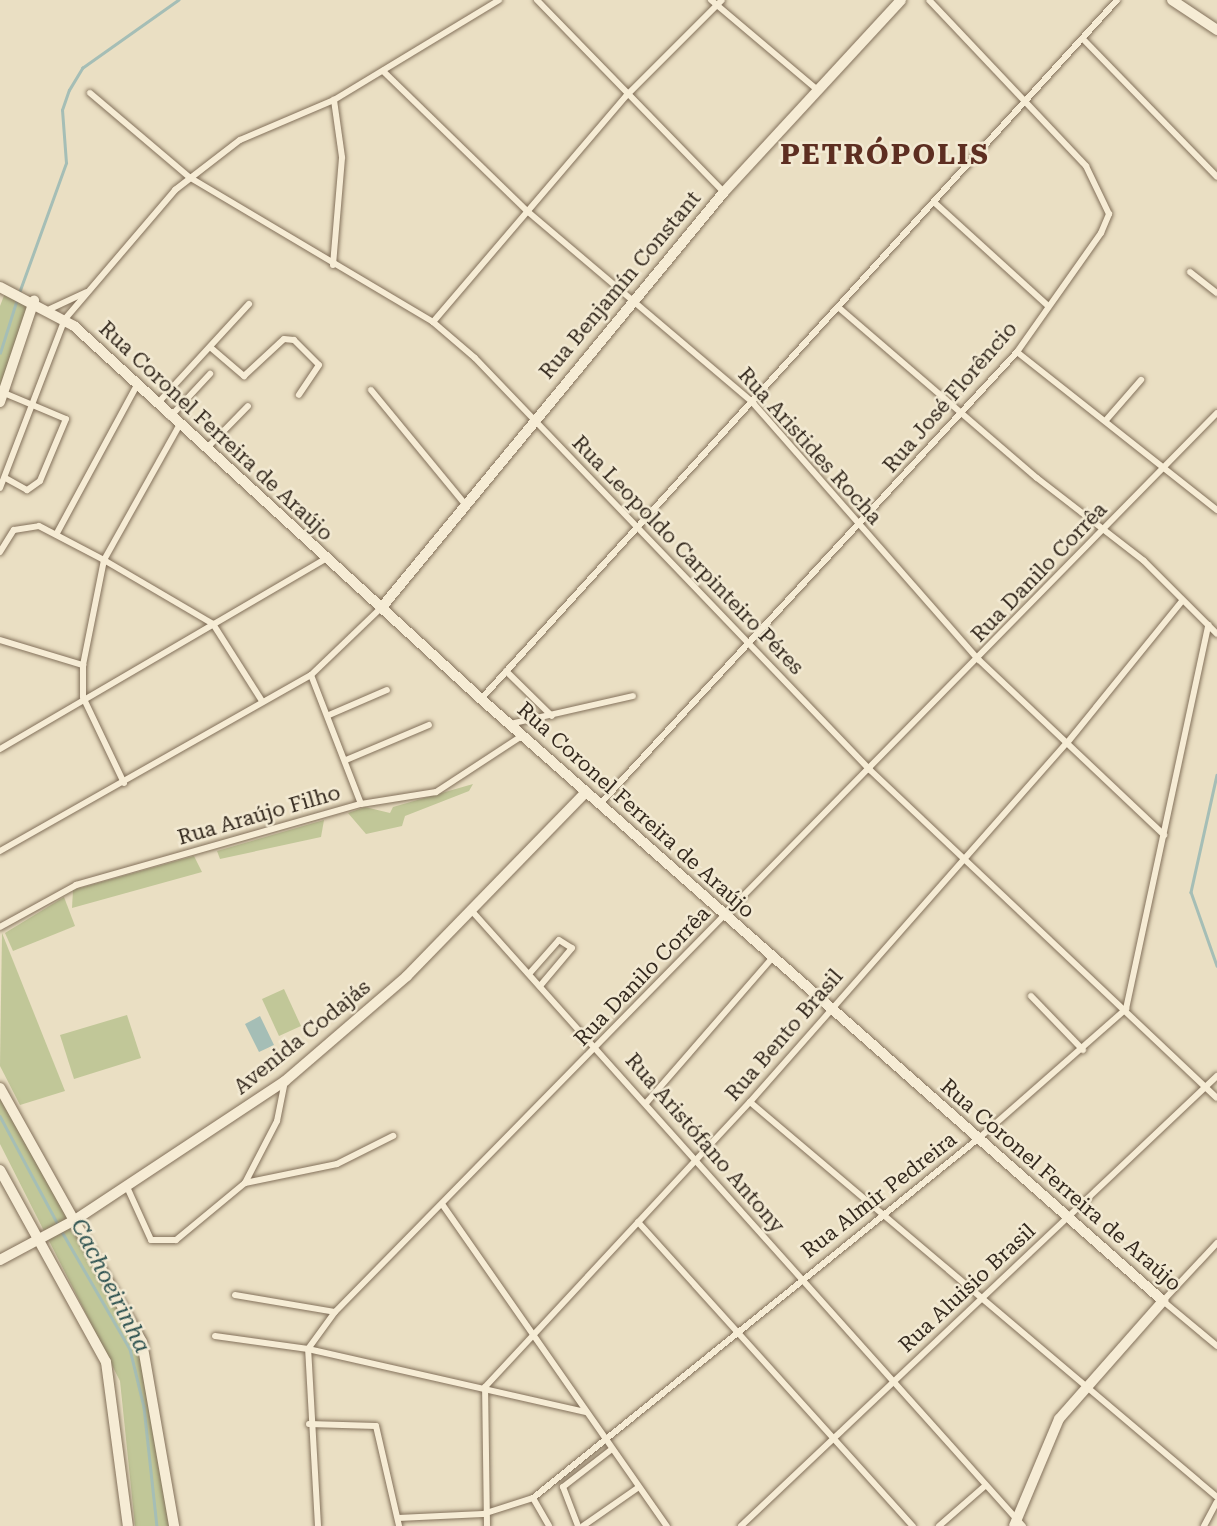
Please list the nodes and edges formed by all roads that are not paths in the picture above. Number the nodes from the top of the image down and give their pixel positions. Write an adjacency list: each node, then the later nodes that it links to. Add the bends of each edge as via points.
1 (499, 0): 11 (street)
2 (537, 0): 14 (street)
3 (711, 0): 8 (street)
4 (901, 0): 12 (street, Rua Benjamín Constant, via 871,40)
5 (929, 0): 16 (street)
6 (1117, 0): 10 (street)
7 (1172, 0): 9 (street)
8 (720, 3): 12 (street); 14 (street)
9 (1217, 30)
10 (1083, 39): 16 (street); 18 (street)
11 (383, 71): 15 (street); 21 (street, Rua Aristides Rocha)
12 (815, 88): 19 (street, Rua Benjamín Constant)
13 (90, 93): 17 (street, Rua Leopoldo Carpinteiro Péres)
14 (628, 96): 19 (street); 21 (street)
15 (334, 100): 17 (street, via 240,140); 22 (street, via 342,157)
16 (1029, 100): 20 (street); 30 (street, Rua José Florêncio, via 1086,166 1109,214)
17 (190, 177): 22 (street, Rua Leopoldo Carpinteiro Péres); 25 (street)
18 (1217, 177)
19 (724, 192): 27 (street, Rua Benjamín Constant)
20 (935, 203): 30 (street); 31 (street)
21 (527, 211): 27 (street, Rua Aristides Rocha); 34 (street)
22 (333, 265): 34 (street, Rua Leopoldo Carpinteiro Péres)
23 (1190, 272): 26 (street)
24 (2, 289): 28 (street, Rua Coronel Ferreira de Araújo)
25 (88, 291): 32 (street); 33 (street)
26 (1217, 293)
27 (634, 298): 43 (street, Rua Aristides Rocha); 50 (street, Rua Benjamín Constant)
28 (30, 300): 32 (street, Rua Coronel Ferreira de Araújo); 42 (street)
29 (249, 304): 35 (street)
30 (1048, 306): 36 (street, Rua José Florêncio)
31 (838, 307): 43 (street); 48 (street)
32 (50, 309): 33 (street, Rua Coronel Ferreira de Araújo)
33 (65, 319): 39 (street, Rua Coronel Ferreira de Araújo); 45 (street)
34 (433, 321): 50 (street, Rua Leopoldo Carpinteiro Péres)
35 (210, 348): 41 (street, via 244,376 284,339 294,340 319,365); 44 (street)
36 (1017, 352): 48 (street, Rua José Florêncio); 51 (street)
37 (210, 374): 49 (street)
38 (1141, 380): 51 (street)
39 (137, 385): 44 (street, Rua Coronel Ferreira de Araújo); 62 (street)
40 (371, 390): 57 (street)
41 (299, 395)
42 (2, 398): 45 (street)
43 (753, 403): 59 (street, Rua Aristides Rocha); 61 (street)
44 (157, 404): 49 (street, Rua Coronel Ferreira de Araújo)
45 (36, 406): 55 (street); 55 (street, via 66,419 56,452 31,489)
46 (248, 406): 53 (street)
47 (1217, 413): 54 (street, Rua Danilo Corrêa)
48 (961, 415): 59 (street, Rua José Florêncio); 60 (street)
49 (170, 417): 52 (street, Rua Coronel Ferreira de Araújo)
50 (534, 419): 57 (street, Rua Benjamín Constant); 61 (street, Rua Leopoldo Carpinteiro Péres)
51 (1107, 419): 54 (street)
52 (179, 426): 53 (street, Rua Coronel Ferreira de Araújo); 65 (street)
53 (206, 449): 64 (street, Rua Coronel Ferreira de Araújo)
54 (1163, 468): 58 (street); 60 (street, Rua Danilo Corrêa)
55 (5, 478): 56 (street)
56 (0, 488)
57 (464, 503): 67 (street, Rua Benjamín Constant)
58 (1217, 510)
59 (859, 526): 72 (street, Rua José Florêncio); 73 (street, Rua Aristides Rocha)
60 (1105, 528): 66 (street); 73 (street, Rua Danilo Corrêa)
61 (640, 529): 72 (street, Rua Leopoldo Carpinteiro Péres); 75 (street)
62 (57, 533): 63 (street, via 26,525 5,539); 65 (street)
63 (0, 551)
64 (325, 559): 67 (street, Rua Coronel Ferreira de Araújo); 68 (street)
65 (104, 560): 68 (street); 74 (street)
66 (1182, 601): 69 (street); 87 (street, Rua Bento Brasil)
67 (382, 607): 76 (street); 80 (street, Rua Coronel Ferreira de Araújo)
68 (213, 624): 79 (street); 81 (street)
69 (1208, 625): 70 (street); 95 (street)
70 (1217, 634)
71 (0, 640): 74 (street)
72 (746, 643): 90 (street, Rua Leopoldo Carpinteiro Péres); 94 (street, Rua José Florêncio)
73 (979, 660): 87 (street, Rua Aristides Rocha); 90 (street, Rua Danilo Corrêa)
74 (83, 665): 79 (street)
75 (506, 671): 80 (street); 83 (street)
76 (311, 675): 81 (street); 82 (street)
77 (387, 691): 82 (street)
78 (633, 696): 83 (street)
79 (83, 697): 88 (street); 91 (street)
80 (481, 699): 84 (street, Rua Coronel Ferreira de Araújo)
81 (262, 701): 91 (street)
82 (329, 715): 89 (street)
83 (552, 716): 84 (street)
84 (510, 724): 86 (street, Rua Coronel Ferreira de Araújo)
85 (429, 725): 89 (street)
86 (523, 735): 92 (street, Rua Coronel Ferreira de Araújo); 93 (street, Rua Araújo Filho, via 436,792)
87 (1067, 743): 95 (street, Rua Aristides Rocha); 97 (street, Rua Bento Brasil)
88 (0, 749)
89 (346, 760): 93 (street)
90 (870, 770): 97 (street, Rua Leopoldo Carpinteiro Péres); 99 (street, Rua Danilo Corrêa)
91 (124, 783): 96 (street)
92 (586, 792): 94 (street, Rua Coronel Ferreira de Araújo); 98 (street, Avenida Codajás)
93 (361, 804): 100 (street, Rua Araújo Filho, via 76,885)
94 (599, 804): 99 (street, Rua Coronel Ferreira de Araújo)
95 (1164, 835): 106 (street)
96 (0, 851)
97 (966, 857): 105 (street, Rua Bento Brasil); 106 (street, Rua Leopoldo Carpinteiro Péres)
98 (471, 910): 102 (street, Rua Aristófano Antony); 110 (street, Avenida Codajás, via 407,976)
99 (724, 914): 101 (street, Rua Coronel Ferreira de Araújo); 107 (street, Rua Danilo Corrêa)
100 (0, 927)
101 (773, 957): 105 (street, Rua Coronel Ferreira de Araújo); 114 (street)
102 (529, 974): 103 (street, Rua Aristófano Antony); 103 (street, via 559,940 572,948)
103 (540, 986): 107 (street, Rua Aristófano Antony)
104 (1031, 996): 108 (street)
105 (830, 1007): 115 (street, Rua Bento Brasil); 117 (street, Rua Coronel Ferreira de Araújo)
106 (1125, 1009): 108 (street, Rua Almir Pedreira); 111 (street, Rua Leopoldo Carpinteiro Péres)
107 (598, 1047): 114 (street, Rua Aristófano Antony); 122 (street, Rua Danilo Corrêa)
108 (1083, 1050): 117 (street, Rua Almir Pedreira)
109 (1217, 1076): 111 (street, Rua Aluisio Brasil)
110 (285, 1080): 120 (street, via 278,1121); 121 (street, Avenida Codajás)
111 (1205, 1086): 113 (street, Rua Leopoldo Carpinteiro Péres); 124 (street, Rua Aluisio Brasil)
112 (0, 1088): 125 (street)
113 (1217, 1098)
114 (647, 1102): 118 (street, Rua Aristófano Antony)
115 (750, 1102): 118 (street, Rua Bento Brasil); 123 (street)
116 (393, 1136): 120 (street, via 337,1164)
117 (979, 1138): 123 (street, Rua Almir Pedreira); 124 (street, Rua Coronel Ferreira de Araújo)
118 (697, 1160): 126 (street, Rua Bento Brasil); 130 (street, Rua Aristófano Antony)
119 (0, 1170): 127 (street)
120 (245, 1183): 121 (street, via 176,1240 162,1243 142,1228)
121 (127, 1187): 125 (street, Avenida Codajás)
122 (442, 1204): 134 (street, Rua Danilo Corrêa); 136 (street)
123 (884, 1213): 130 (street, Rua Almir Pedreira); 132 (street)
124 (1068, 1218): 132 (street, Rua Aluisio Brasil); 133 (street, Rua Coronel Ferreira de Araújo)
125 (71, 1222): 127 (street, Avenida Codajás); 157 (street, via 142,1342)
126 (638, 1222): 135 (street); 136 (street, Rua Bento Brasil)
127 (42, 1237): 129 (street, Avenida Codajás); 156 (street, via 106,1362)
128 (1217, 1243): 133 (street)
129 (0, 1260)
130 (802, 1279): 135 (street, Rua Almir Pedreira); 140 (street, Rua Aristófano Antony)
131 (235, 1294): 134 (street)
132 (982, 1298): 140 (street, Rua Aluisio Brasil); 141 (street)
133 (1163, 1301): 138 (street, Rua Coronel Ferreira de Araújo); 141 (street)
134 (335, 1312): 139 (street, Rua Danilo Corrêa)
135 (736, 1330): 145 (street); 146 (street, Rua Almir Pedreira)
136 (532, 1334): 142 (street, Rua Bento Brasil); 143 (street)
137 (215, 1336): 139 (street)
138 (1217, 1346)
139 (308, 1349): 142 (street); 144 (street)
140 (891, 1381): 145 (street, Rua Aluisio Brasil); 148 (street, Rua Aristófano Antony)
141 (1086, 1386): 151 (street); 155 (street, via 1045,1440)
142 (485, 1387): 143 (street); 152 (street)
143 (587, 1412): 146 (street)
144 (309, 1424): 153 (street, via 376,1426); 158 (street)
145 (833, 1437): 164 (street, Rua Aluisio Brasil); 165 (street)
146 (604, 1438): 147 (street); 150 (street, Rua Almir Pedreira)
147 (612, 1449): 149 (street); 162 (street, via 562,1489)
148 (986, 1485): 155 (street, Rua Aristófano Antony); 166 (street)
149 (639, 1487): 154 (street); 162 (street)
150 (533, 1498): 152 (street); 161 (street)
151 (1217, 1499): 167 (street)
152 (483, 1514): 153 (street); 160 (street)
153 (398, 1518): 159 (street)
154 (665, 1523): 163 (street)
155 (1018, 1524)
156 (128, 1526)
157 (174, 1526)
158 (318, 1526)
159 (399, 1526)
160 (487, 1526)
161 (549, 1526)
162 (580, 1526)
163 (655, 1526)
164 (741, 1526)
165 (913, 1526)
166 (939, 1526)
167 (1204, 1526)

